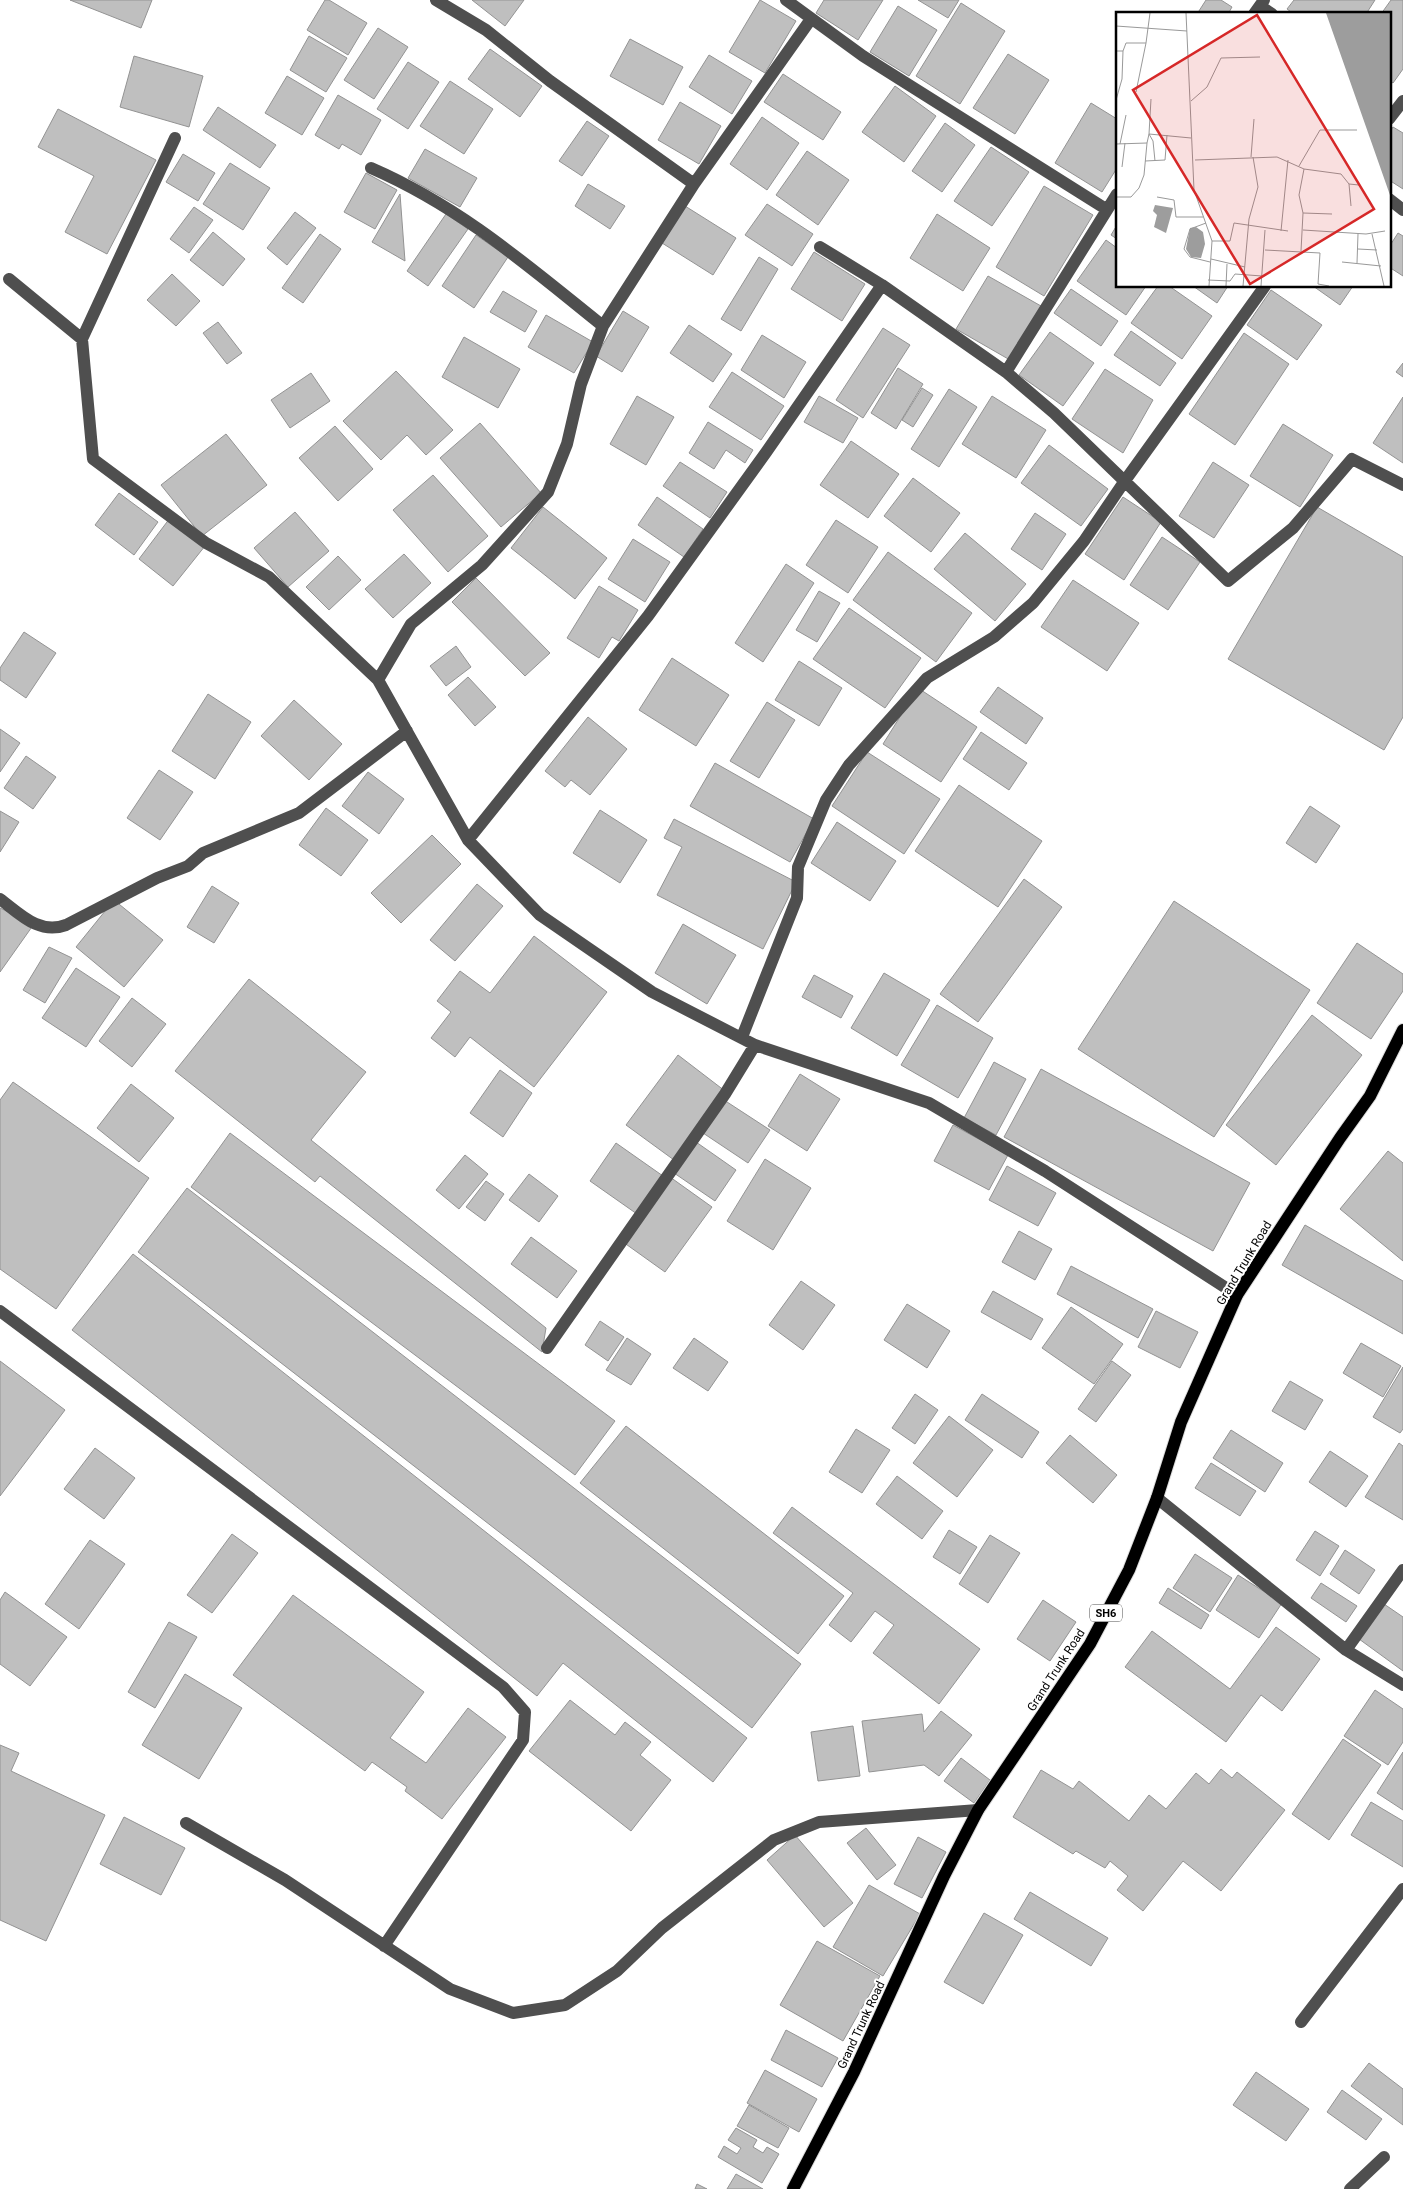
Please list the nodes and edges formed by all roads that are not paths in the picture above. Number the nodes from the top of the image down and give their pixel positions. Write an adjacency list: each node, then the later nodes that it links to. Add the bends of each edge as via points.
1 (436, 0): 8 (street, via 486,30 550,81)
2 (786, 0): 3 (street)
3 (812, 19): 8 (street); 11 (street, via 941,107)
4 (1399, 104): 5 (street)
5 (1390, 118)
6 (175, 138): 18 (street)
7 (371, 168): 17 (street, via 441,204 491,236)
8 (694, 184): 17 (street)
9 (1116, 195): 11 (street)
10 (1390, 200): 12 (street)
11 (1106, 209): 19 (street)
12 (1403, 210)
13 (820, 247): 15 (street)
14 (9, 279): 18 (street)
15 (882, 285): 19 (street); 24 (street, via 648,616)
16 (1264, 288): 20 (street)
17 (603, 326): 22 (street, via 581,384 567,444 548,492 482,565 411,624)
18 (82, 339): 22 (street, via 94,459 206,543 269,577)
19 (1006, 372): 20 (street, via 1054,413)
20 (1124, 482): 21 (street, via 1228,581 1294,528 1352,459); 27 (street, via 1084,541 1033,603 994,637 927,678 849,765 826,800 798,867 796,898)
21 (1403, 485)
22 (378, 680): 23 (street)
23 (407, 731): 24 (street); 25 (street, via 299,813 203,853 188,866 157,878 54,930 34,924)
24 (468, 840): 27 (street, via 540,915 652,992)
25 (0, 899)
26 (1403, 1030): 29 (main road, Grand Trunk Road / SH6, via 1370,1096)
27 (742, 1037): 28 (street)
28 (754, 1044): 29 (street, via 929,1103 1045,1171); 31 (street, via 725,1094)
29 (1237, 1295): 32 (main road, Grand Trunk Road / SH6, via 1181,1422)
30 (0, 1311): 39 (street, via 503,1687 525,1712 523,1740)
31 (548, 1348)
32 (1157, 1498): 34 (street); 36 (main road, Grand Trunk Road / SH6, via 1129,1570 1090,1644)
33 (1403, 1570): 34 (street)
34 (1346, 1650): 35 (street)
35 (1403, 1685)
36 (978, 1810): 39 (street, via 819,1822 774,1840 662,1928 618,1971 565,2005 513,2013 450,1989); 42 (main road, Grand Trunk Road / SH6, via 854,2072)
37 (186, 1823): 39 (street, via 285,1880)
38 (1403, 1889): 40 (street)
39 (384, 1946)
40 (1301, 2022)
41 (1384, 2157): 43 (street)
42 (793, 2189)
43 (1350, 2189)

